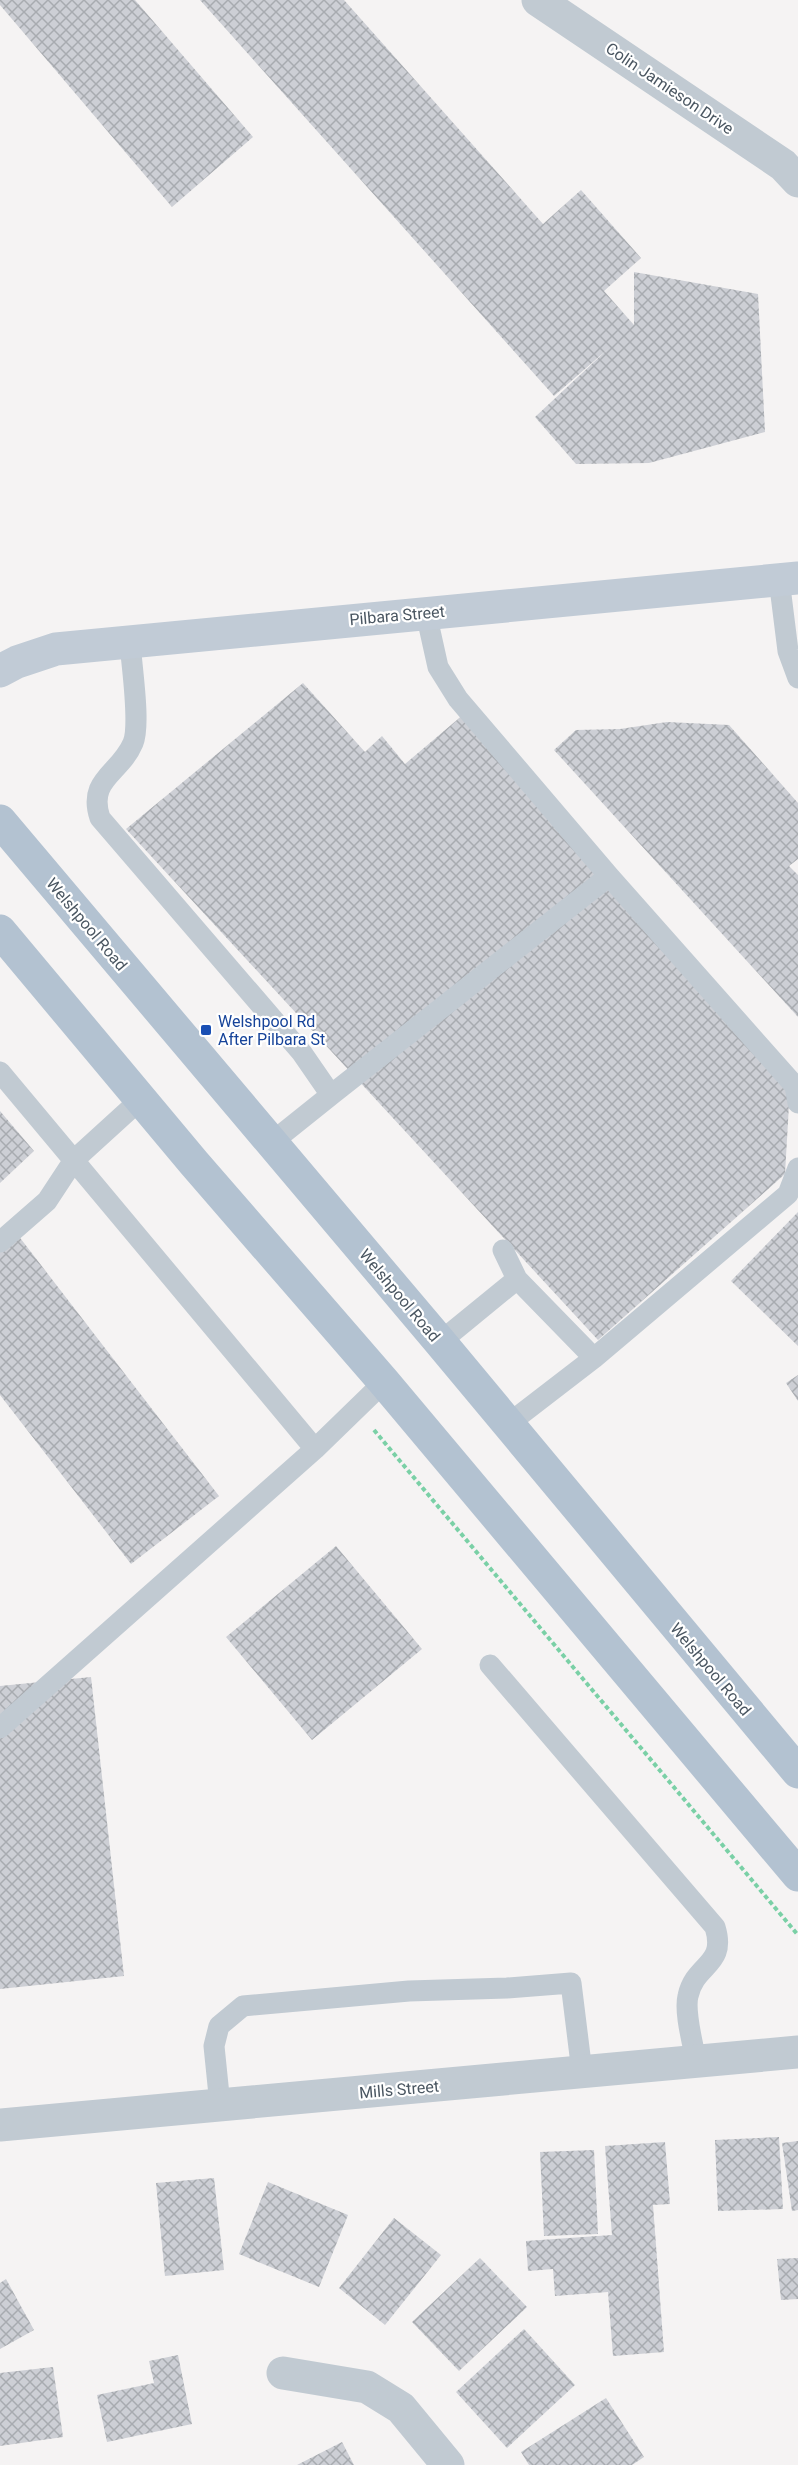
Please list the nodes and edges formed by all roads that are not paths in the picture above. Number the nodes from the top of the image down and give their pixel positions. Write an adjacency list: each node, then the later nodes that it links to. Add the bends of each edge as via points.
1 (538, 0): 2 (street, Colin Jamieson Drive, via 783,165)
2 (798, 181)
3 (788, 579): 4 (main road, Pilbara Street); 7 (lane, via 788,651)
4 (426, 613): 5 (main road, Pilbara Street); 9 (lane, via 438,666 458,699)
5 (130, 640): 6 (main road, Pilbara Street, via 56,649); 12 (lane, via 134,742 101,783 95,803 100,818 302,1053)
6 (0, 671)
7 (798, 678)
8 (0, 821): 15 (main road, Welshpool Road)
9 (609, 876): 12 (lane); 14 (lane, via 795,1086)
10 (0, 931): 13 (main road)
11 (0, 1072): 16 (lane)
12 (331, 1095): 15 (lane)
13 (141, 1099): 16 (lane); 23 (main road)
14 (798, 1103)
15 (271, 1143): 21 (main road, Welshpool Road)
16 (74, 1161): 18 (lane, via 47,1201); 25 (lane)
17 (798, 1168): 22 (lane, via 788,1194)
18 (0, 1242)
19 (503, 1250): 20 (lane)
20 (517, 1280): 21 (lane); 22 (lane)
21 (440, 1342): 24 (main road, Welshpool Road)
22 (594, 1358): 24 (lane)
23 (384, 1382): 25 (lane); 29 (main road)
24 (507, 1425): 28 (main road, Welshpool Road)
25 (315, 1449): 27 (lane)
26 (490, 1665): 31 (lane, via 716,1927 718,1953 691,1983 687,2000)
27 (0, 1728)
28 (798, 1772)
29 (798, 1875)
30 (798, 2052): 31 (street, Mills Street)
31 (696, 2061): 32 (street, Mills Street)
32 (582, 2072): 33 (street, Mills Street); 33 (lane, via 571,1983 243,2006 219,2026 214,2046)
33 (220, 2105): 34 (street, Mills Street)
34 (0, 2125)
35 (283, 2373): 36 (street, via 367,2387 401,2408)
36 (448, 2465)

